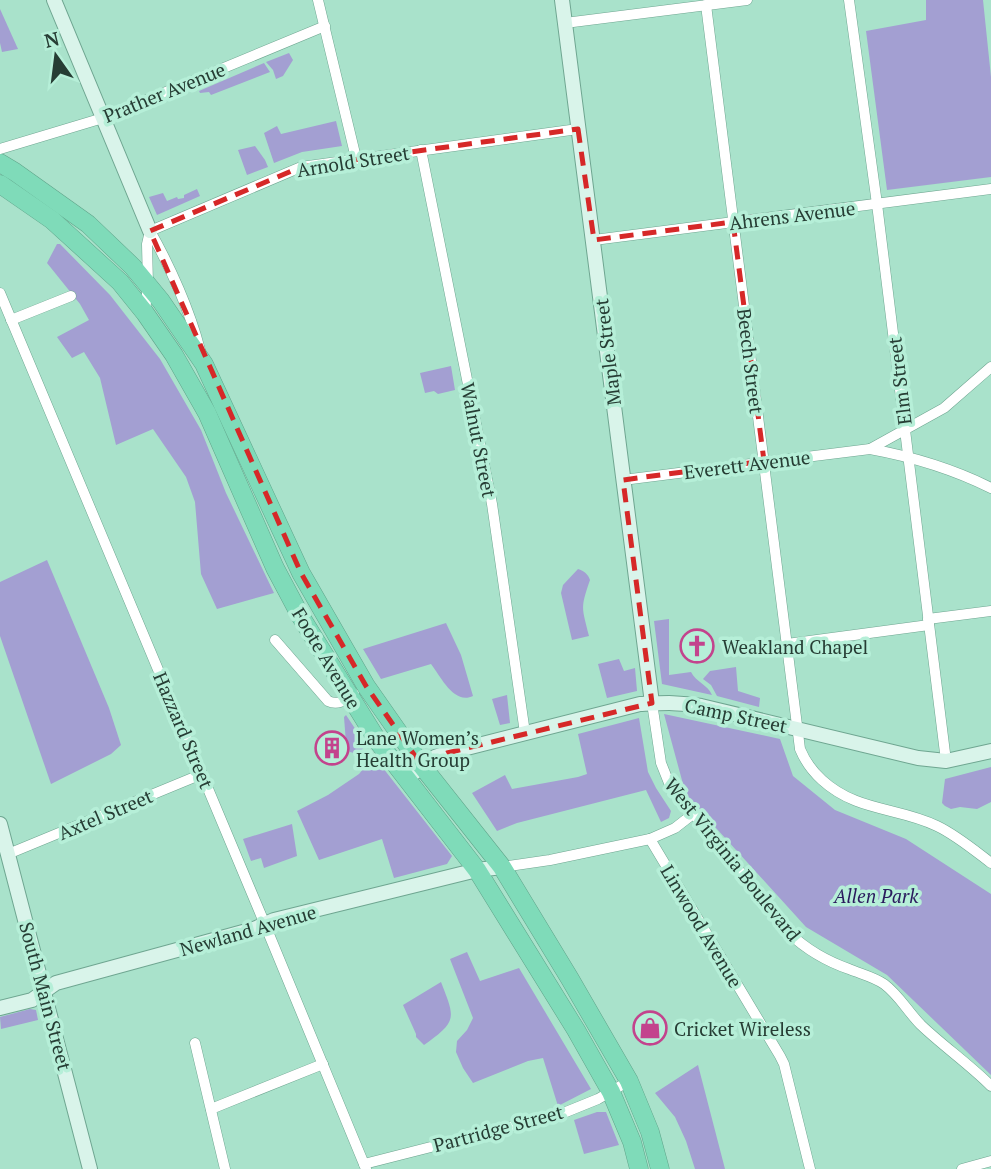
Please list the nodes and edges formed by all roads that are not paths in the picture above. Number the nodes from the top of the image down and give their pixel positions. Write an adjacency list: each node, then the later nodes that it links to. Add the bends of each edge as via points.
1 (54, 0): 9 (street, Foote Avenue)
2 (562, 0): 7 (street, Maple Street)
3 (747, 0): 6 (street)
4 (849, 0): 17 (street, Elm Street)
5 (319, 3): 8 (street)
6 (706, 5): 7 (street); 18 (street, Beech Street)
7 (565, 23): 10 (street, Maple Street)
8 (325, 26): 9 (street, Prather Avenue); 13 (street)
9 (103, 118): 11 (street, Prather Avenue); 19 (street, Foote Avenue)
10 (573, 129): 12 (street, Arnold Street); 20 (street, Maple Street)
11 (0, 149)
12 (421, 150): 13 (street, Arnold Street); 42 (street, Walnut Street, via 492,504)
13 (356, 158): 19 (street, Arnold Street, via 301,166)
14 (0, 163): 21 (highway, Foote Avenue, via 88,224)
15 (0, 184): 24 (highway, Foote Avenue, via 52,220 120,282)
16 (991, 189): 17 (street, Ahrens Avenue)
17 (877, 204): 18 (street, Ahrens Avenue); 28 (street, Elm Street)
18 (733, 222): 20 (street, Ahrens Avenue); 31 (street, Beech Street)
19 (150, 231): 21 (street, Foote Avenue); 26 (street, Foote Avenue, via 195,331)
20 (594, 240): 32 (street, Maple Street)
21 (148, 285): 24 (street, Foote Avenue); 26 (highway, Foote Avenue)
22 (0, 293): 25 (street, Hazzard Street)
23 (71, 296): 25 (street)
24 (145, 313): 39 (highway, Foote Avenue, via 207,413 275,568)
25 (11, 320): 46 (street, Hazzard Street)
26 (204, 364): 38 (highway, Foote Avenue, via 301,573)
27 (991, 367): 28 (street, via 944,408)
28 (905, 430): 29 (street); 30 (street, Elm Street)
29 (870, 449): 30 (street); 31 (street, Everett Avenue)
30 (908, 456): 33 (street); 35 (street, Elm Street)
31 (765, 461): 32 (street, Everett Avenue); 37 (street, Beech Street)
32 (623, 480): 40 (street, Maple Street)
33 (991, 488)
34 (991, 611): 35 (street)
35 (928, 622): 37 (street); 44 (street, Elm Street)
36 (275, 640): 39 (street, via 328,701 335,704)
37 (787, 644): 41 (street, Beech Street)
38 (366, 686): 39 (street); 45 (highway, Foote Avenue)
39 (350, 697): 47 (highway, Foote Avenue)
40 (652, 703): 41 (street, Camp Street, via 682,702); 42 (street, Camp Street); 48 (street, West Virginia Boulevard, via 663,770)
41 (798, 729): 44 (street, Camp Street); 52 (street, Beech Street, via 803,758 835,791 936,825)
42 (525, 733): 45 (street, Camp Street, via 447,753)
43 (991, 751): 44 (street, Camp Street)
44 (946, 761)
45 (422, 766): 47 (street, Camp Street); 53 (highway, Foote Avenue)
46 (202, 774): 51 (street, Axtel Street); 55 (street, Hazzard Street)
47 (407, 779): 54 (highway, Foote Avenue)
48 (693, 814): 50 (street); 61 (street, West Virginia Boulevard, via 799,943 817,956 884,984 924,1028)
49 (0, 824): 51 (street, South Main Street)
50 (650, 839): 53 (street); 70 (street, Linwood Avenue, via 780,1056)
51 (8, 854): 56 (street, South Main Street)
52 (991, 863)
53 (502, 867): 54 (street, Newland Avenue); 60 (highway, Foote Avenue)
54 (477, 870): 55 (street, Newland Avenue); 62 (highway, Foote Avenue)
55 (265, 924): 56 (street, Newland Avenue, via 56,983); 59 (street, Hazzard Street)
56 (45, 991): 57 (street, Newland Avenue, via 32,1000); 66 (street, South Main Street)
57 (0, 1008)
58 (195, 1043): 63 (street)
59 (323, 1064): 63 (street); 65 (street, Hazzard Street)
60 (629, 1082): 62 (street, Partridge Street); 69 (highway, Foote Avenue)
61 (991, 1086)
62 (611, 1092): 65 (street, Partridge Street, via 561,1114); 68 (highway, Foote Avenue)
63 (211, 1109): 67 (street)
64 (989, 1164): 71 (street)
65 (365, 1166)
66 (90, 1169)
67 (225, 1169)
68 (639, 1169)
69 (660, 1169)
70 (810, 1169)
71 (962, 1169)

